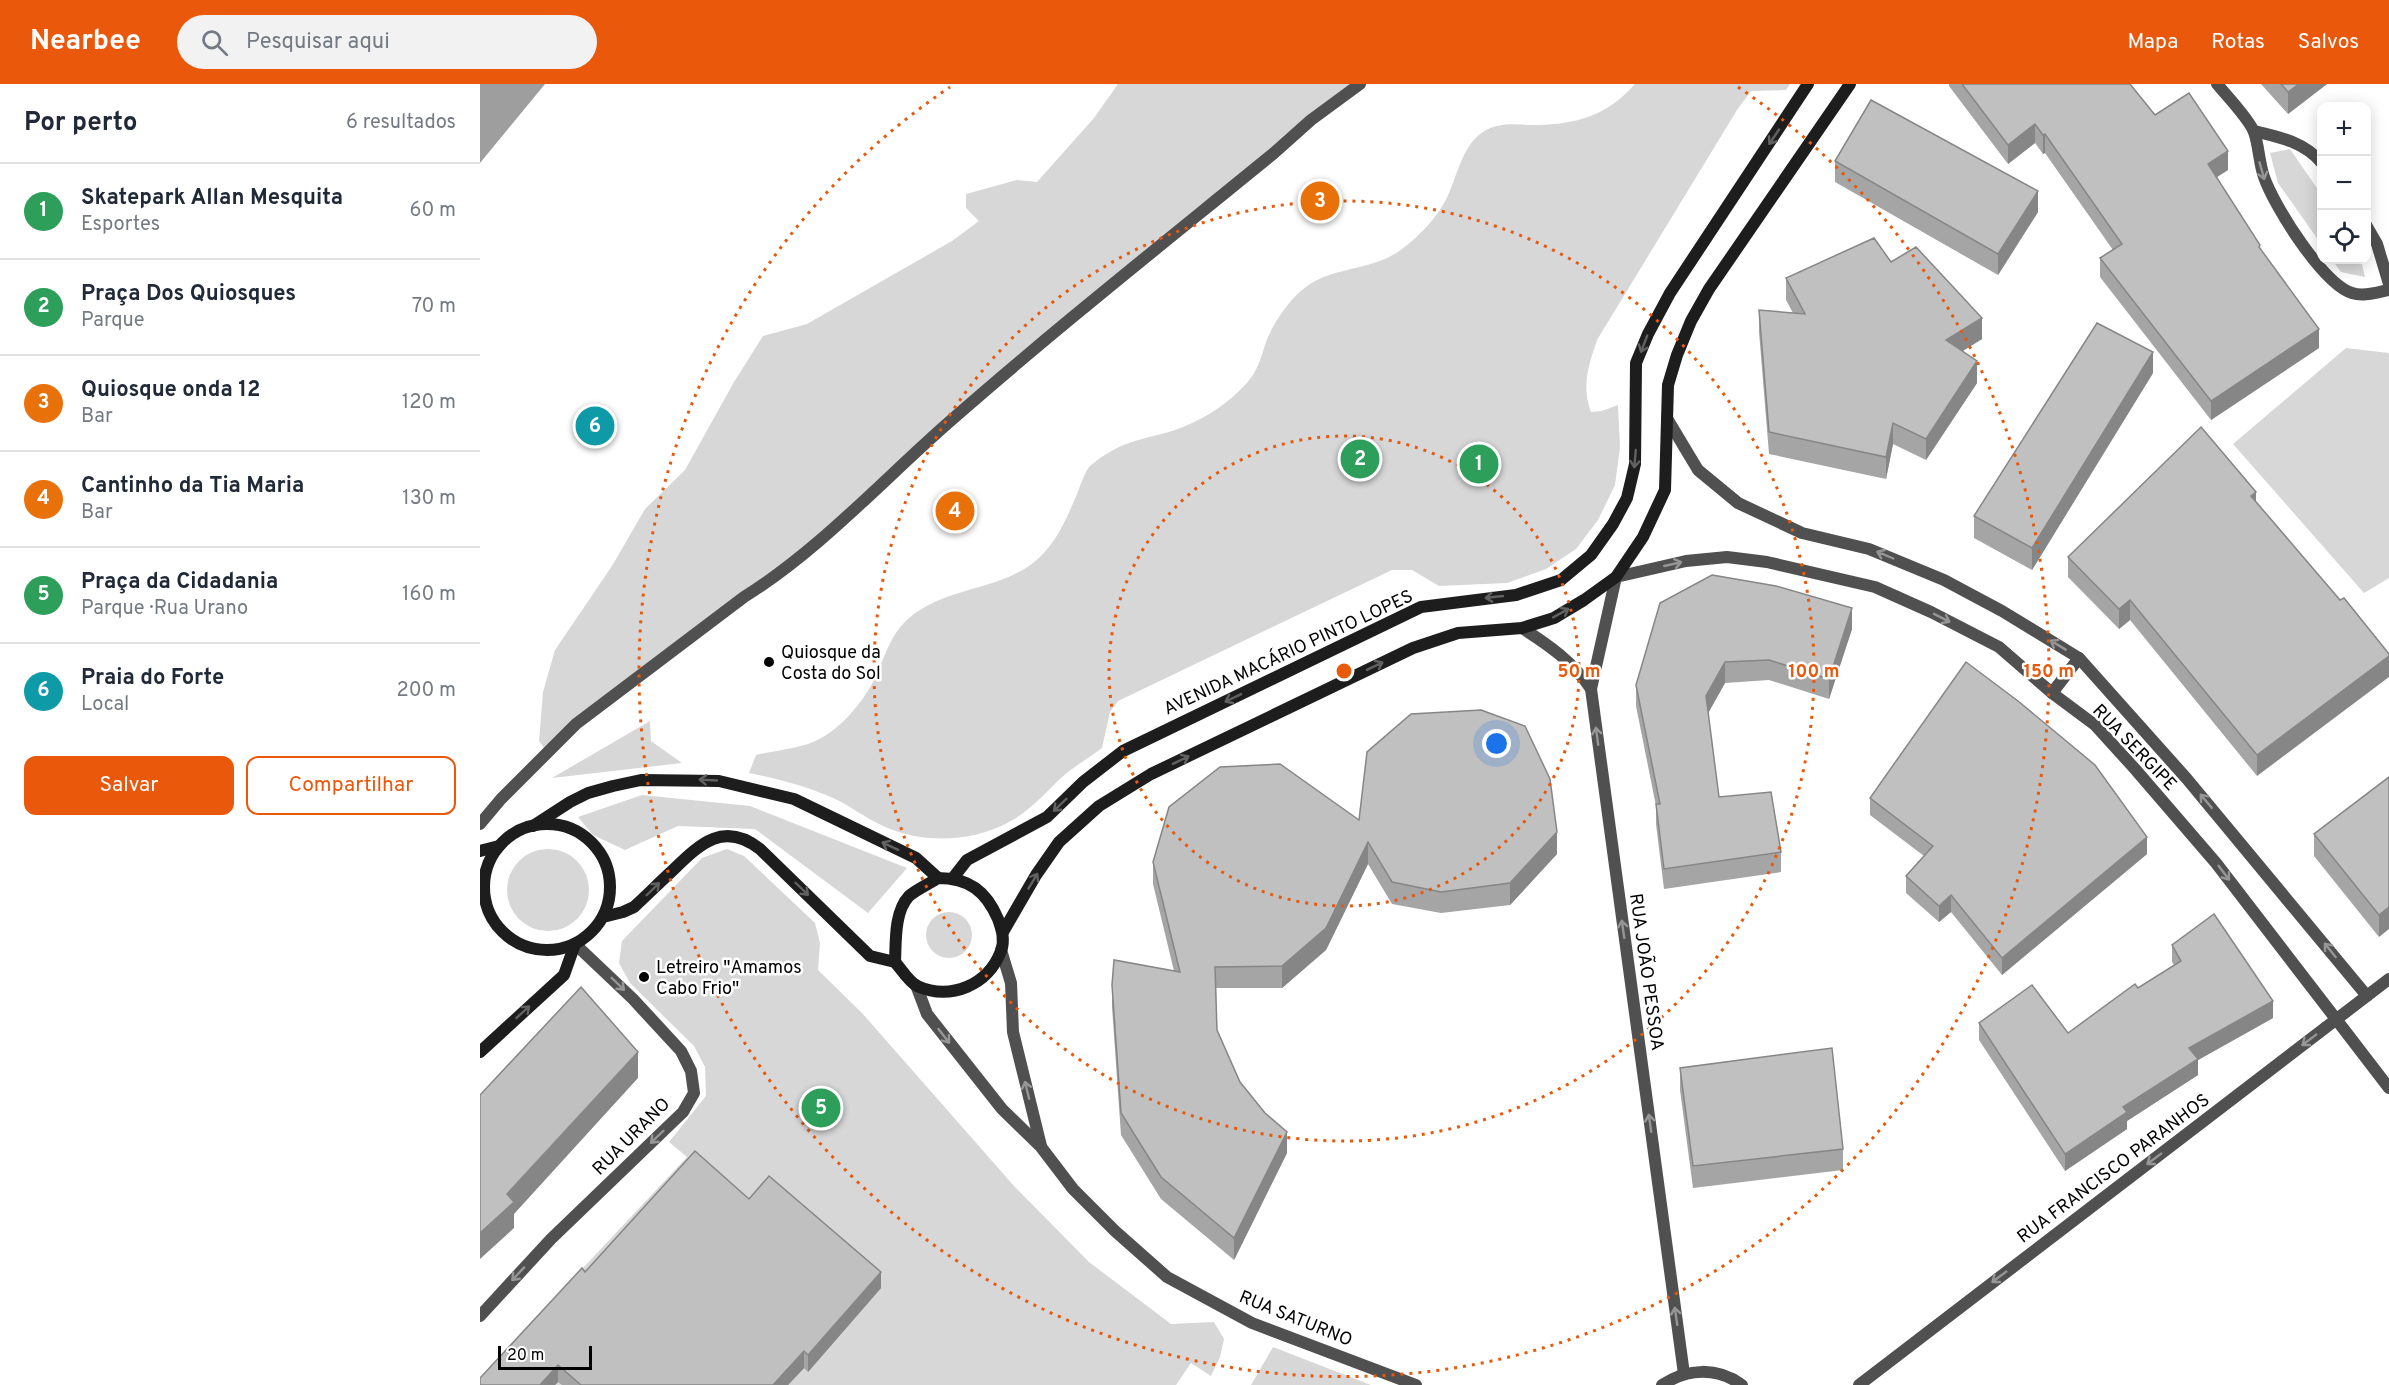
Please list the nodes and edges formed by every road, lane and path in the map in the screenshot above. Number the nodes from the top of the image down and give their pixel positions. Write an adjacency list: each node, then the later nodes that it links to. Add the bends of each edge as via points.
1 (1360, 84): 16 (street, via 1311,120 950,421 772,579 576,724)
2 (1808, 84): 21 (main road, AVENIDA MACÁRIO PINTO LOPES, one-way to 21, via 1670,293 1648,334 1636,363 1635,464 1627,498 1591,555 1561,580 1516,595 1420,607 1123,752 1083,782 1047,817 967,860)
3 (1850, 84): 10 (main road, via 1691,321 1668,385)
4 (2217, 84): 5 (street)
5 (2254, 131): 6 (street, via 2298,144); 9 (street, one-way to 9, via 2264,178 2278,206 2324,271 2352,293)
6 (2317, 158)
7 (2371, 233): 8 (street)
8 (2389, 284)
9 (2389, 290)
10 (1668, 420): 11 (main road, via 1665,490 1643,537); 13 (street, RUA SERGIPE, one-way to 10, via 1944,580 1869,549 1802,533 1738,503 1698,470)
11 (1616, 577): 12 (main road, one-way to 11, via 1554,618); 14 (street, RUA JOÃO PESSOA); 15 (street, RUA SERGIPE, one-way to 15, via 1686,561 1727,557 1814,571 1875,587 1999,647)
12 (1522, 628): 14 (street, via 1565,658); 23 (main road, one-way to 12, via 1059,842 1099,806 1152,774 1413,648 1458,633)
13 (2079, 658): 15 (street); 29 (street, RUA SERGIPE, one-way to 13, via 2195,788)
14 (1591, 689): 35 (street, RUA JOÃO PESSOA, one-way to 14)
15 (2052, 693): 30 (street, RUA SERGIPE, one-way to 30, via 2095,725 2135,769 2216,863)
16 (480, 824)
17 (533, 826): 18 (main road); 20 (main road, one-way to 17, via 916,858 794,798 719,781 641,780 613,786 588,793); 22 (main road, via 553,824 573,830 590,841 603,857 610,876)
18 (499, 846): 19 (main road); 24 (main road, via 484,881 485,900 503,933 538,950)
19 (480, 851)
20 (938, 878): 21 (main road); 26 (main road, via 908,897 900,915)
21 (953, 878): 23 (main road, via 976,888 991,903)
22 (603, 917): 24 (main road, via 591,933); 26 (main road, one-way to 26, via 634,907 697,847 732,835 749,840 760,849 870,956)
23 (1003, 932): 25 (main road)
24 (575, 944): 31 (main road, one-way to 24, via 564,975); 34 (street, RUA URANO, one-way to 34, via 681,1051 694,1093 683,1112 551,1239)
25 (1001, 950): 28 (main road, via 977,983 959,990 940,991); 33 (street, RUA SATURNO, one-way to 25, via 1013,1032 1011,983)
26 (895, 962): 28 (main road)
27 (2389, 979): 29 (street, RUA FRANCISCO PARANHOS)
28 (916, 985): 33 (street, RUA SATURNO, one-way to 33, via 927,1014 1002,1110)
29 (2367, 996): 30 (street, RUA FRANCISCO PARANHOS)
30 (2335, 1021): 32 (street, RUA SERGIPE); 39 (street, RUA FRANCISCO PARANHOS, one-way to 39)
31 (480, 1052)
32 (2389, 1089)
33 (1041, 1147): 36 (street, RUA SATURNO, via 1073,1189 1167,1277 1252,1323)
34 (480, 1316)
35 (1684, 1374): 37 (street); 38 (street, via 1723,1374)
36 (1416, 1385)
37 (1662, 1385)
38 (1742, 1385)
39 (1859, 1385)

